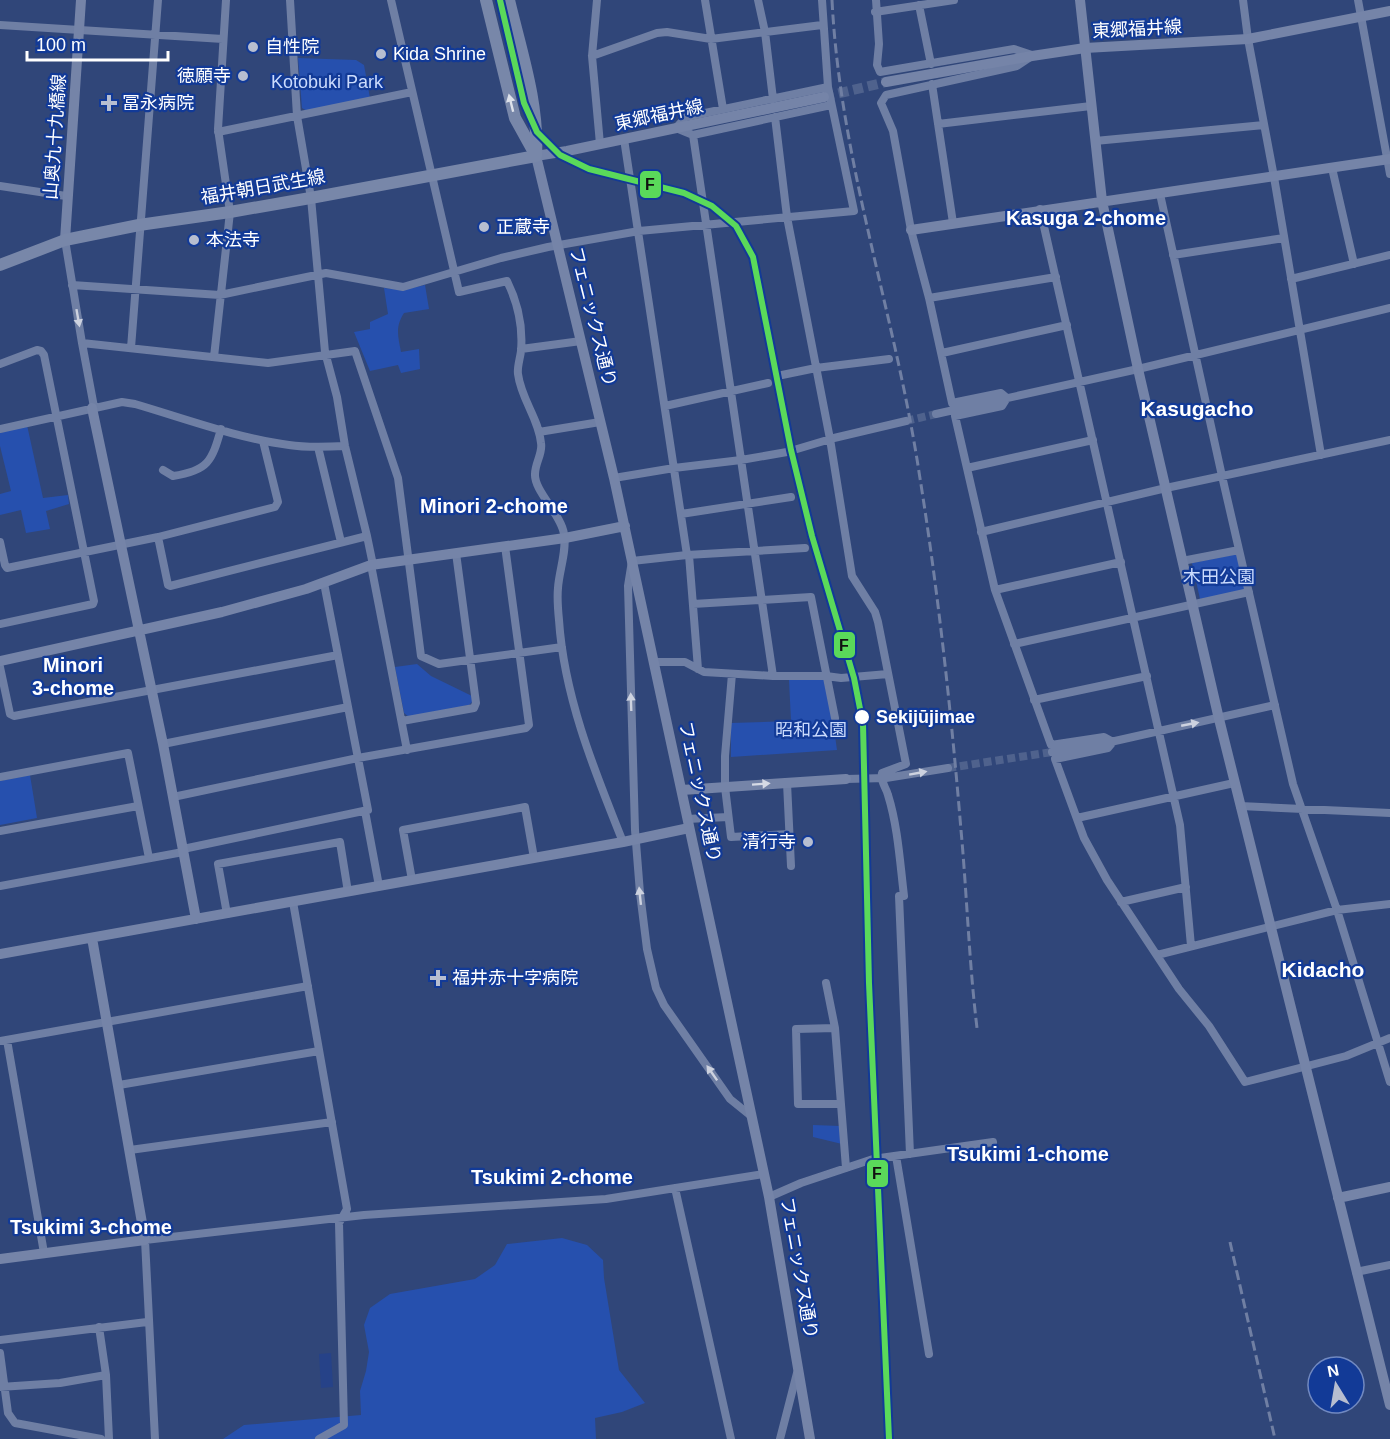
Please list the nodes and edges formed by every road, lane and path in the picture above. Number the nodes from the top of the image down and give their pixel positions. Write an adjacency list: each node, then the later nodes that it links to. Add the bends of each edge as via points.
1 (81, 0): 23 (street, 山奥九十九橋線)
2 (158, 0): 25 (street)
3 (226, 0): 26 (street)
4 (290, 0): 40 (street)
5 (391, 0): 35 (street)
6 (486, 0): 50 (main road, フェニックス通り, one-way to 6, via 515,118)
7 (509, 0): 50 (main road, フェニックス通り, via 535,110)
8 (597, 0): 30 (street)
9 (705, 0): 27 (street)
10 (758, 0): 24 (street)
11 (822, 0): 22 (street)
12 (876, 0): 19 (street)
13 (954, 0): 17 (street)
14 (1080, 0): 29 (street)
15 (1243, 0): 28 (street)
16 (1358, 0): 20 (street)
17 (920, 5): 19 (street); 32 (street)
18 (1390, 11): 20 (street, 東郷福井線)
19 (875, 12): 32 (street, via 879,71)
20 (1361, 16): 28 (street, 東郷福井線); 51 (street)
21 (0, 25): 23 (street)
22 (822, 26): 24 (street); 36 (street)
23 (79, 30): 25 (street); 58 (street, 山奥九十九橋線)
24 (765, 32): 27 (street); 37 (street)
25 (155, 36): 26 (street); 66 (street)
26 (223, 39): 45 (street)
27 (711, 39): 30 (street, via 657,33); 39 (street)
28 (1248, 39): 29 (street, 東郷福井線); 43 (street)
29 (1085, 48): 31 (street, 東郷福井線); 38 (street)
30 (592, 56): 49 (street)
31 (1032, 56): 32 (street, via 1014,49); 33 (street, 東郷福井線); 34 (street, via 1017,66)
32 (931, 64)
33 (886, 82)
34 (932, 84): 42 (street); 67 (street, via 886,95 881,103 893,131)
35 (412, 92): 40 (street); 54 (street)
36 (828, 96): 37 (street); 41 (street); 44 (street, 東郷福井線); 63 (street, via 854,211)
37 (773, 99): 39 (street)
38 (1091, 106): 42 (street); 48 (street)
39 (723, 109): 44 (street, via 686,117)
40 (297, 116): 45 (street); 59 (street)
41 (775, 117): 46 (street); 63 (street)
42 (938, 124): 64 (street)
43 (1264, 125): 48 (street); 55 (street)
44 (676, 128): 46 (street); 47 (street, 東郷福井線)
45 (218, 132): 62 (street)
46 (693, 135): 65 (street)
47 (624, 139): 49 (street, 東郷福井線); 68 (street)
48 (1095, 141): 60 (street)
49 (600, 144): 50 (street, 東郷福井線)
50 (536, 156): 54 (main road, 福井朝日武生線); 71 (street, フェニックス通り)
51 (1388, 160): 52 (street); 53 (street)
52 (1332, 168): 55 (street); 74 (street)
53 (1390, 174)
54 (432, 176): 59 (main road, 福井朝日武生線); 76 (street)
55 (1274, 177): 57 (street); 69 (street)
56 (0, 186): 58 (street)
57 (1160, 194): 60 (street); 72 (street)
58 (66, 196): 70 (street, 山奥九十九橋線)
59 (311, 198): 62 (main road, 福井朝日武生線); 77 (street)
60 (1102, 201): 61 (street); 98 (street)
61 (1040, 209): 64 (street); 78 (street)
62 (230, 212): 66 (main road, 福井朝日武生線); 82 (street)
63 (787, 217): 65 (street); 97 (street)
64 (953, 223): 67 (street)
65 (706, 224): 68 (street); 102 (street)
66 (139, 225): 70 (main road, 福井朝日武生線); 81 (street)
67 (911, 230): 83 (street)
68 (639, 231): 71 (street); 104 (street)
69 (1284, 238): 72 (street); 79 (street)
70 (65, 240): 75 (main road, 福井朝日武生線); 80 (street)
71 (557, 245): 76 (street); 87 (street, フェニックス通り)
72 (1173, 255): 92 (street)
73 (1390, 255): 74 (street)
74 (1354, 264): 79 (street)
75 (0, 265)
76 (454, 273): 77 (street, via 403,287); 90 (street, via 459,292 507,281 520,319)
77 (318, 274): 82 (street); 93 (street)
78 (1056, 276): 83 (street); 85 (street)
79 (1291, 279): 86 (street)
80 (72, 285): 81 (street); 88 (street, one-way to 88)
81 (136, 289): 82 (street); 89 (street)
82 (220, 295): 94 (street)
83 (929, 298): 91 (street)
84 (1390, 308): 86 (street)
85 (1067, 325): 91 (street); 100 (street)
86 (1300, 330): 92 (street); 119 (street)
87 (581, 341): 90 (street); 109 (street, フェニックス通り)
88 (82, 343): 89 (street); 105 (street)
89 (131, 348): 94 (street)
90 (521, 350): 112 (street, via 518,373)
91 (942, 353): 103 (street, via 952,403 1001,393)
92 (1196, 355): 98 (street); 124 (street)
93 (326, 356): 94 (street, via 268,363); 117 (street); 146 (street, via 355,351 398,477)
94 (214, 357)
95 (889, 359): 97 (street)
96 (0, 364): 107 (street, via 41,351)
97 (816, 368): 99 (street); 113 (street)
98 (1138, 369): 100 (street); 126 (street)
99 (782, 375)
100 (1080, 381): 103 (street); 114 (street)
101 (768, 383): 102 (street)
102 (730, 391): 104 (street); 120 (street)
103 (1007, 398): 106 (street); 122 (street, via 1002,406 956,416)
104 (665, 406): 121 (street)
105 (93, 408): 107 (street); 111 (street, via 122,402 135,404); 138 (street)
106 (936, 414)
107 (56, 416): 110 (street); 143 (street)
108 (906, 421): 113 (street)
109 (600, 422): 112 (street); 125 (street, フェニックス通り)
110 (0, 429)
111 (221, 429): 116 (street); 123 (street, via 214,454 206,465 173,476)
112 (539, 432): 135 (street, via 542,448 534,474 563,525)
113 (830, 439): 120 (street); 170 (street, via 852,576 875,612)
114 (1094, 440): 122 (street); 128 (street)
115 (1390, 440): 119 (street)
116 (263, 441): 118 (street); 134 (street, via 278,502 275,507)
117 (345, 446): 118 (street); 133 (street)
118 (318, 447): 137 (street)
119 (1321, 455): 124 (street)
120 (741, 460): 121 (street); 129 (street)
121 (674, 468): 125 (street); 130 (street)
122 (967, 468): 132 (street)
123 (163, 470)
124 (1222, 476): 126 (street); 141 (street)
125 (614, 478): 131 (street, フェニックス通り)
126 (1166, 488): 128 (street); 148 (street)
127 (791, 497): 129 (street)
128 (1107, 502): 132 (street); 149 (street)
129 (747, 504): 130 (street); 142 (street)
130 (681, 514): 145 (street)
131 (625, 526): 135 (street); 147 (street, フェニックス通り)
132 (981, 532): 152 (street)
133 (367, 536): 137 (street); 150 (street)
134 (158, 537): 137 (street, via 170,586); 138 (street)
135 (565, 538): 139 (street); 161 (street, via 558,588)
136 (0, 542): 143 (street, via 7,568)
137 (341, 542)
138 (121, 544): 143 (street); 159 (street)
139 (505, 546): 144 (street); 162 (street)
140 (805, 548): 142 (street)
141 (1239, 550): 148 (street); 153 (street)
142 (754, 551): 145 (street); 154 (street)
143 (85, 552): 158 (street, via 93,604)
144 (456, 553): 146 (street); 164 (street)
145 (688, 555): 147 (street); 155 (street)
146 (409, 559): 150 (street); 164 (street, via 421,656 439,664)
147 (632, 561): 166 (street, フェニックス通り); 207 (street, one-way to 147, via 628,619)
148 (1182, 561): 156 (street)
149 (1121, 562): 152 (street); 157 (street)
150 (372, 565): 151 (street); 180 (street)
151 (324, 584): 159 (street); 163 (street)
152 (995, 590): 160 (street)
153 (1249, 592): 156 (street); 176 (street)
154 (761, 600): 155 (street); 171 (street); 172 (street, via 810,597)
155 (693, 604): 168 (street)
156 (1192, 605): 157 (street); 179 (street)
157 (1134, 618): 160 (street); 173 (street)
158 (0, 624)
159 (139, 631): 165 (street); 174 (street)
160 (1014, 644): 175 (street)
161 (562, 647): 162 (street); 208 (street, via 581,729)
162 (518, 653): 164 (street); 184 (street, via 526,728)
163 (338, 655): 174 (street); 177 (street)
164 (471, 660): 180 (street, via 474,708)
165 (0, 662)
166 (653, 662): 168 (street, via 685,662); 194 (street, フェニックス通り)
167 (0, 667): 174 (street, via 10,714 14,716)
168 (698, 669): 169 (street)
169 (732, 674): 171 (street); 193 (street)
170 (888, 674): 172 (street); 189 (street, via 906,764 882,773)
171 (773, 676): 172 (street)
172 (826, 676): 178 (street)
173 (1147, 676): 175 (street); 181 (street)
174 (152, 692): 183 (street)
175 (1034, 700): 182 (street, via 1051,745 1104,737)
176 (1275, 705): 179 (street); 199 (street)
177 (348, 707): 183 (street); 186 (street)
178 (835, 718)
179 (1219, 719): 181 (street, one-way to 179); 192 (street)
180 (402, 721): 184 (street)
181 (1160, 730): 182 (street); 195 (street)
182 (1113, 742): 185 (street); 203 (street, via 1108,748 1055,759)
183 (162, 744): 196 (street)
184 (407, 750): 186 (street)
185 (1052, 752)
186 (358, 758): 196 (street); 200 (street, via 368,810)
187 (948, 768): 189 (street, one-way to 187)
188 (0, 777): 197 (street, via 128,753)
189 (881, 778): 190 (street); 245 (street, via 898,845 904,896 899,896)
190 (846, 779): 191 (street)
191 (787, 783): 193 (street, one-way to 191); 206 (street)
192 (1234, 783): 195 (street); 198 (street)
193 (725, 787): 194 (street); 202 (street)
194 (682, 790): 204 (street, フェニックス通り)
195 (1174, 796): 203 (street); 216 (street)
196 (173, 797): 209 (street)
197 (138, 806): 205 (street); 210 (street)
198 (1240, 806): 199 (street); 224 (street)
199 (1303, 810): 201 (street); 221 (street)
200 (365, 811): 209 (street); 215 (street)
201 (1390, 813)
202 (728, 817): 204 (street); 206 (street, via 730,837)
203 (1077, 819): 219 (street)
204 (688, 824): 207 (street); 241 (street, フェニックス通り)
205 (0, 831)
206 (789, 834): 212 (street)
207 (636, 840): 208 (street); 241 (street, one-way to 207, via 730,1099 656,988 647,949)
208 (623, 842): 211 (street)
209 (183, 850): 210 (street); 223 (street)
210 (149, 858): 214 (street)
211 (534, 858): 213 (street); 213 (street, via 525,807 403,830)
212 (791, 866)
213 (412, 880): 215 (street)
214 (0, 885)
215 (379, 886): 217 (street)
216 (1186, 887): 219 (street); 226 (street)
217 (348, 892): 218 (street); 222 (street, via 340,842 218,864)
218 (293, 902): 222 (street); 230 (street)
219 (1121, 902): 228 (street)
220 (1390, 904): 221 (street)
221 (1337, 910): 224 (street); 235 (street)
222 (227, 914): 223 (street)
223 (195, 919): 225 (street)
224 (1270, 928): 226 (street); 237 (street)
225 (92, 938): 227 (street); 231 (street)
226 (1191, 946): 228 (street)
227 (0, 954)
228 (1157, 955): 237 (street, via 1245,1082)
229 (826, 983): 232 (street)
230 (308, 986): 231 (street); 236 (street)
231 (108, 1022): 234 (street); 239 (street)
232 (835, 1028): 240 (street); 240 (street, via 796,1029 798,1104)
233 (1390, 1038): 235 (street)
234 (3, 1041): 255 (street)
235 (1379, 1043): 237 (street); 238 (street)
236 (319, 1051): 239 (street); 242 (street)
237 (1305, 1067): 252 (street)
238 (1390, 1082)
239 (119, 1085): 244 (street)
240 (841, 1104): 247 (street)
241 (751, 1116): 248 (street, フェニックス通り)
242 (332, 1122): 244 (street); 253 (street, via 347,1209)
243 (993, 1142): 245 (street)
244 (130, 1150): 254 (street)
245 (910, 1154): 246 (street)
246 (896, 1156): 247 (street); 263 (street)
247 (846, 1168): 251 (street)
248 (764, 1174): 250 (street); 251 (street, フェニックス通り)
249 (1390, 1187): 252 (street)
250 (675, 1188): 253 (street, via 606,1199); 272 (street)
251 (769, 1197): 264 (street, フェニックス通り)
252 (1338, 1198): 258 (street)
253 (344, 1217): 254 (street); 271 (street, via 339,1223 344,1425)
254 (145, 1240): 255 (street); 259 (street)
255 (44, 1253): 256 (street)
256 (0, 1259)
257 (1390, 1265): 258 (street)
258 (1356, 1272): 267 (street)
259 (147, 1322): 260 (street); 270 (street)
260 (99, 1327): 261 (street); 265 (street)
261 (0, 1340)
262 (0, 1353): 266 (street)
263 (929, 1354)
264 (798, 1370): 273 (street); 274 (street, フェニックス通り)
265 (106, 1375): 266 (street); 269 (street)
266 (2, 1387): 268 (street, via 8,1413 15,1423)
267 (1390, 1405)
268 (101, 1439)
269 (109, 1439)
270 (155, 1439)
271 (319, 1439)
272 (731, 1439)
273 (780, 1439)
274 (810, 1439)

